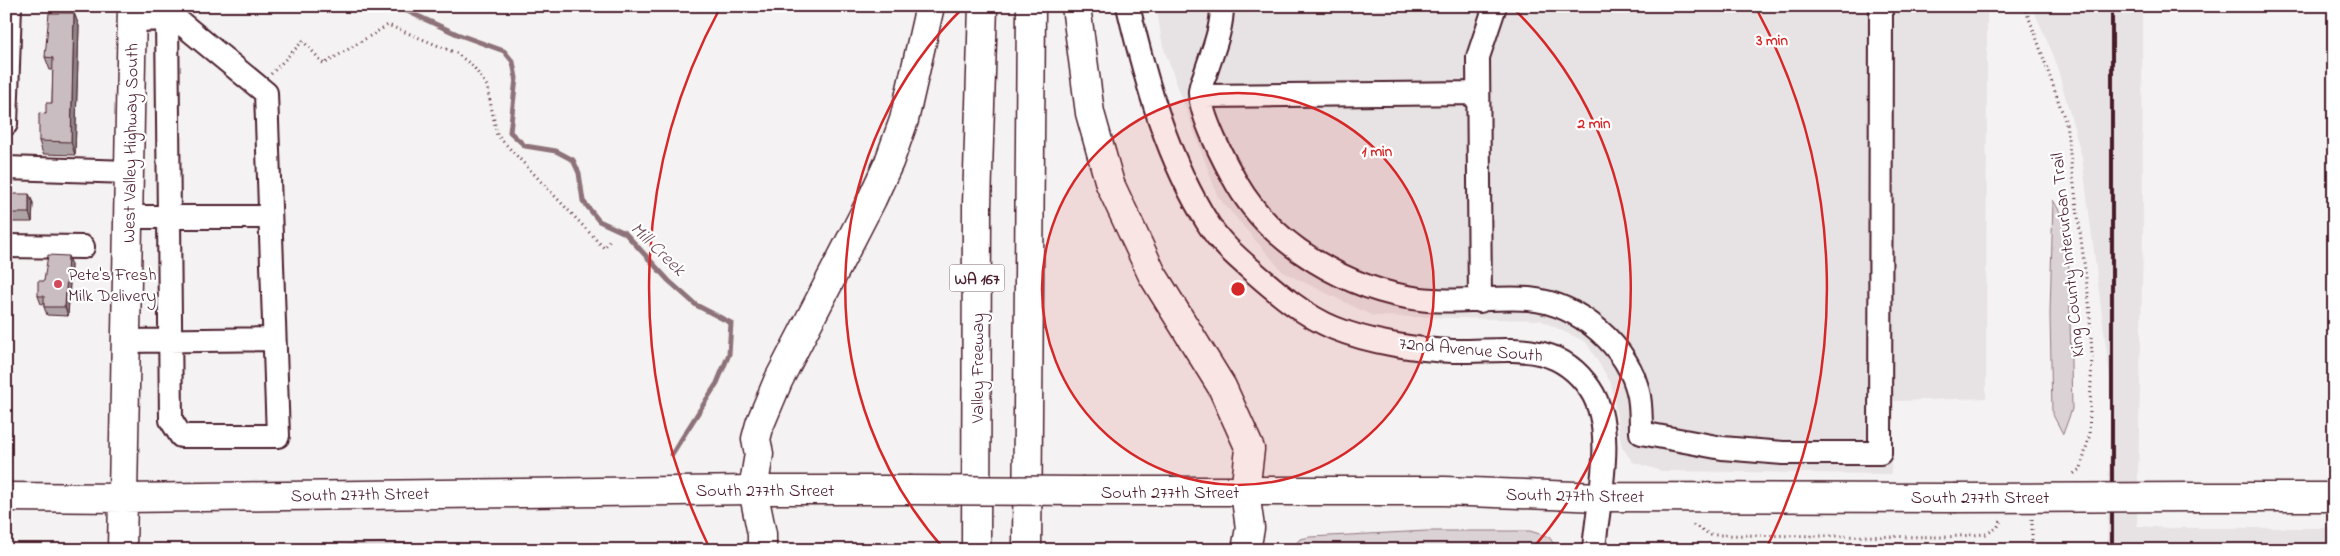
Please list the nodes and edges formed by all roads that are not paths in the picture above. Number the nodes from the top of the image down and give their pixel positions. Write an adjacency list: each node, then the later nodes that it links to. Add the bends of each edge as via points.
1 (10, 6): 12 (street)
2 (930, 6): 27 (main road, via 904,120 889,162 765,409 756,439 759,454)
3 (982, 6): 35 (main road, Valley Freeway / WA 167)
4 (1031, 6): 36 (main road, WA 167)
5 (1076, 6): 28 (main road, via 1090,113 1110,184 1152,274 1235,413 1250,449)
6 (1128, 6): 30 (street, 72nd Avenue South, via 1157,113 1185,182 1210,227 1234,255 1293,305 1334,328 1419,348 1531,351 1563,362 1586,383 1599,408 1603,451)
7 (1222, 6): 14 (street, via 1222,25)
8 (1495, 6): 13 (street, via 1478,57)
9 (1881, 6): 23 (street, via 1880,453 1722,448 1642,433 1638,395 1624,360 1599,330 1567,309 1530,299)
10 (132, 13): 11 (street); 17 (main road, West Valley Highway South)
11 (167, 20): 19 (street); 20 (street, via 176,20 266,93)
12 (8, 40): 15 (street)
13 (1478, 93): 14 (street); 23 (street)
14 (1200, 96): 23 (street, via 1222,158 1247,201 1290,244 1335,272 1385,292 1420,300)
15 (6, 124)
16 (6, 168): 17 (street)
17 (129, 172): 18 (main road, West Valley Highway South)
18 (129, 217): 19 (street); 26 (main road, West Valley Highway South)
19 (169, 217): 20 (street); 25 (street)
20 (270, 217): 24 (street)
21 (6, 246): 22 (street)
22 (83, 247)
23 (1480, 300)
24 (274, 339): 25 (street); 25 (street, via 278,436 182,436 171,420)
25 (170, 340): 26 (street)
26 (127, 341): 32 (main road, West Valley Highway South)
27 (753, 490): 28 (main road, South 277th Street, bridge); 32 (main road, South 277th Street); 34 (main road)
28 (1245, 492): 30 (main road, South 277th Street, via 1444,491); 37 (main road, via 1250,528)
29 (6, 497): 32 (main road, South 277th Street)
30 (1600, 497): 31 (main road, South 277th Street, bridge); 38 (street, 72nd Avenue South)
31 (2334, 497)
32 (123, 498): 33 (main road, West Valley Highway South)
33 (122, 550)
34 (762, 550)
35 (976, 550)
36 (1027, 550)
37 (1246, 550)
38 (1594, 550)

